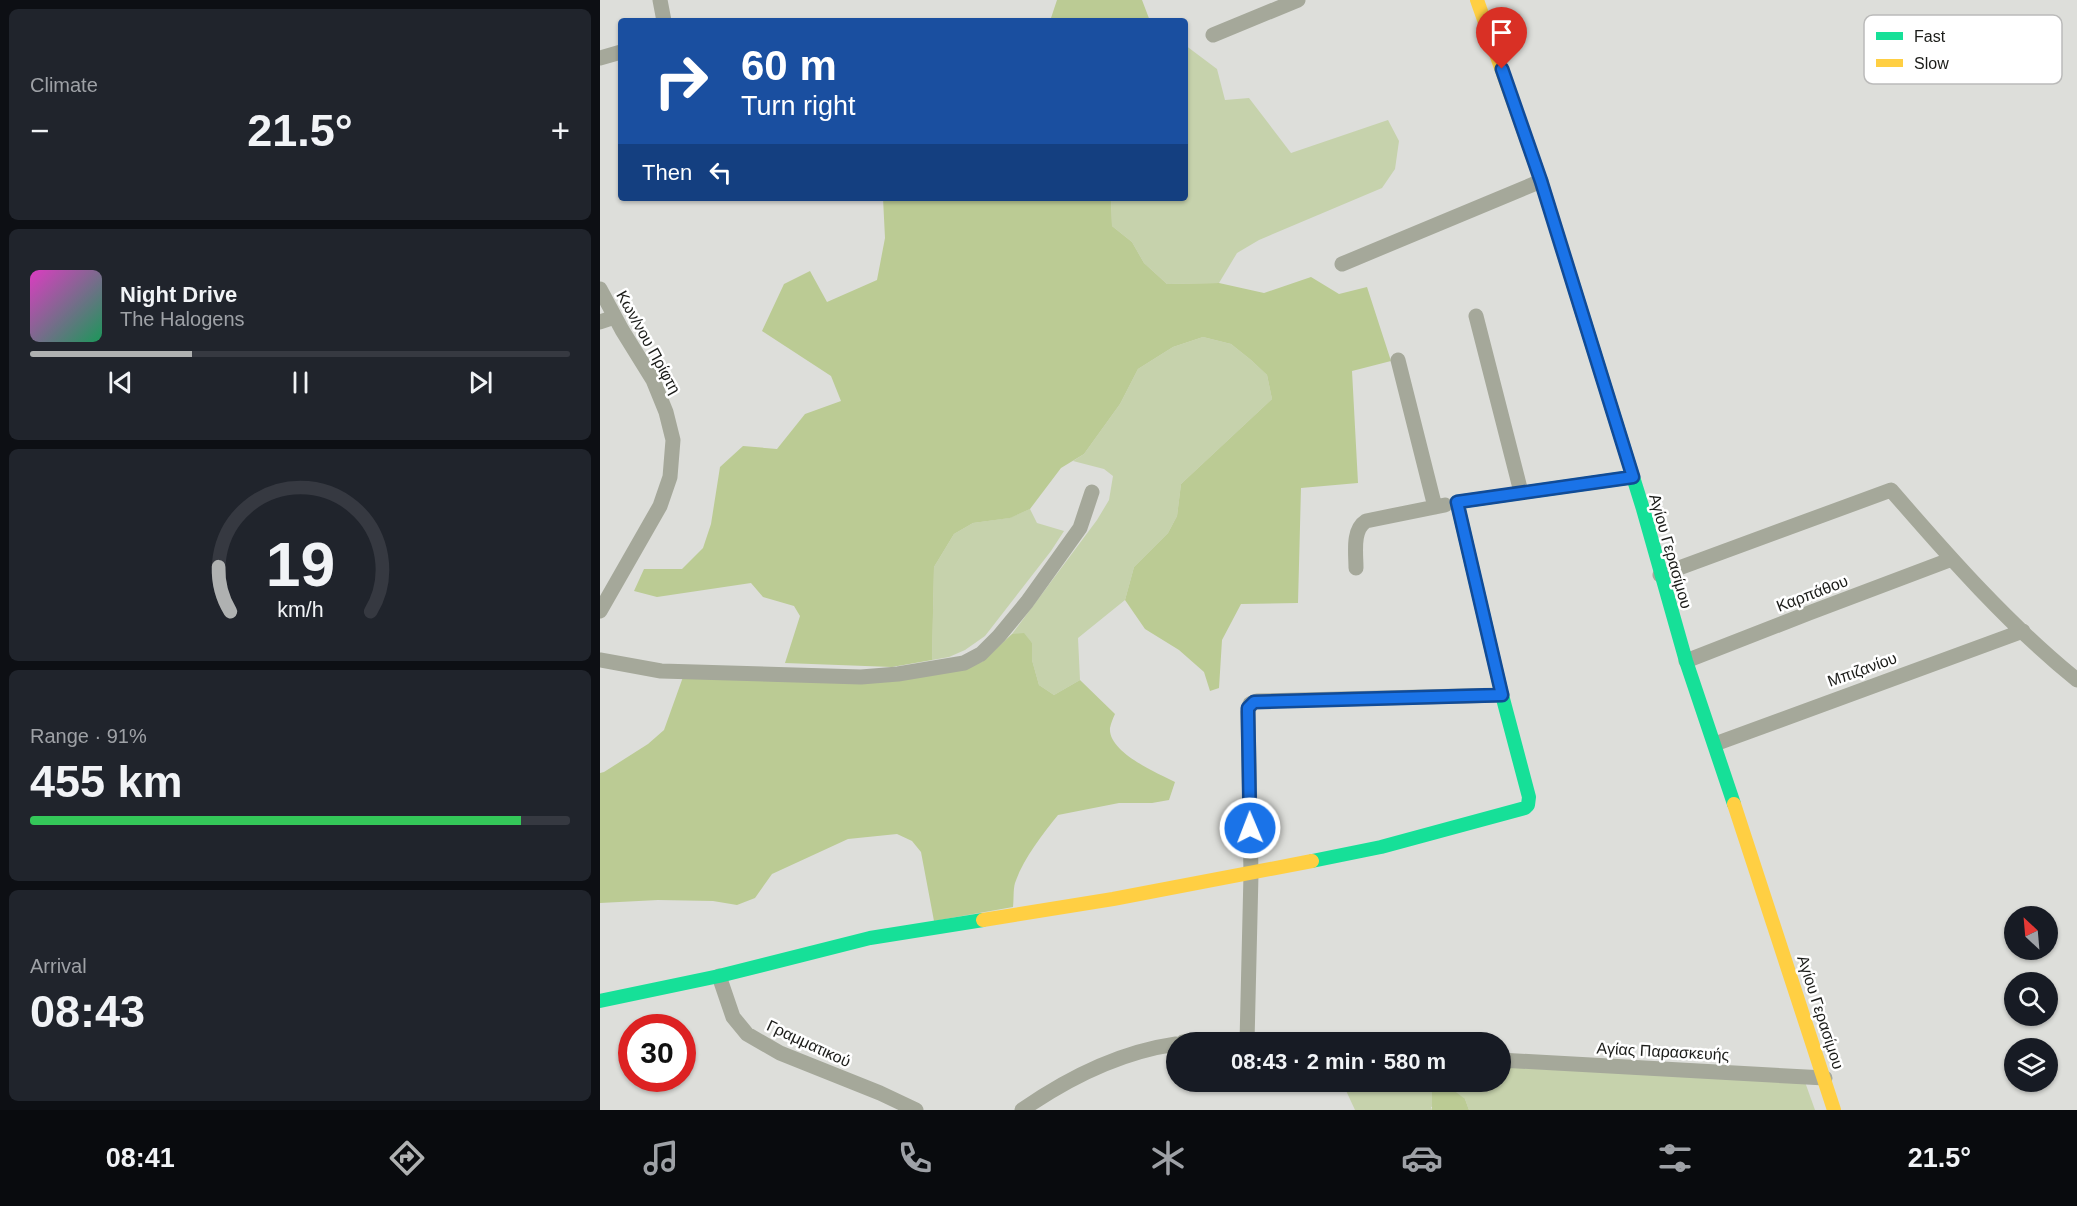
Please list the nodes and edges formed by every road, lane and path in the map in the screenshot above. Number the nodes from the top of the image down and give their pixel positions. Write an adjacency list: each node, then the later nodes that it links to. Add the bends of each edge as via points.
1 (660, 0): 4 (street)
2 (1298, 0): 5 (street)
3 (1478, 0): 8 (street, Αγίου Γερασίμου)
4 (663, 18)
5 (1213, 35)
6 (618, 53): 7 (street)
7 (600, 58)
8 (1541, 181): 9 (street); 15 (street, Αγίου Γερασίμου)
9 (1341, 264)
10 (600, 289): 12 (street, Κων/νου Πρίφτη)
11 (1476, 316): 17 (street)
12 (615, 317): 13 (street); 23 (street, Κων/νου Πρίφτη, via 653,380 673,440 670,477 660,506)
13 (600, 322)
14 (1398, 360): 19 (street)
15 (1633, 477): 17 (street); 22 (street, Αγίου Γερασίμου)
16 (1092, 492): 25 (street, via 1080,528 1028,602 981,654 964,663 861,677 662,671)
17 (1521, 492): 18 (street)
18 (1457, 502): 19 (street); 28 (street)
19 (1436, 507): 21 (street, via 1360,524)
20 (1952, 560): 22 (street, via 1891,490); 24 (street); 26 (street, Καρπάθου)
21 (1356, 568)
22 (1660, 576): 26 (street, Αγίου Γερασίμου)
23 (600, 611)
24 (2023, 630): 27 (street); 29 (street, Μπιζανίου)
25 (600, 660)
26 (1686, 662): 29 (street, Αγίου Γερασίμου)
27 (2077, 680)
28 (1502, 695): 30 (street, via 1529,797 1525,808 1382,847); 30 (street, via 1254,702 1248,708)
29 (1715, 744): 36 (street, Αγίου Γερασίμου)
30 (1251, 874): 31 (street, via 870,938); 33 (street)
31 (719, 976): 32 (street); 37 (street, Γραμματικού, via 733,1017 747,1034 780,1053)
32 (600, 1001)
33 (1247, 1032)
34 (1166, 1046): 38 (street, via 1096,1068)
35 (1511, 1061): 36 (street, Αγίας Παρασκευής)
36 (1825, 1078): 39 (street, Αγίου Γερασίμου)
37 (916, 1110)
38 (1022, 1110)
39 (1834, 1110)

